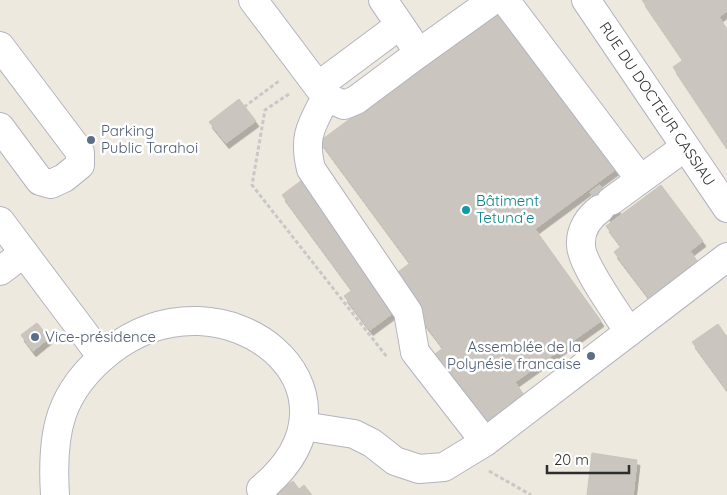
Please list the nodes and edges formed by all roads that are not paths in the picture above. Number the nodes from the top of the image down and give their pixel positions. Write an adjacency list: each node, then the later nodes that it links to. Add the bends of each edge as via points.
1 (253, 0): 9 (street)
2 (383, 0): 6 (street)
3 (493, 0): 8 (street)
4 (505, 0): 12 (street)
5 (586, 0): 11 (street, RUE DU DOCTEUR CASSIAU)
6 (400, 26): 8 (street); 9 (street)
7 (0, 46): 10 (street, via 80,152 80,165 52,184 40,181)
8 (419, 54): 9 (street, via 356,100 344,105)
9 (319, 87): 21 (street, via 306,147 311,169 408,312 416,352)
10 (0, 127)
11 (685, 147): 12 (street); 13 (street, RUE DU DOCTEUR CASSIAU)
12 (640, 179): 18 (street, via 586,222 580,244 583,258)
13 (727, 208)
14 (0, 221): 15 (street)
15 (24, 253): 17 (street); 19 (street)
16 (727, 257): 18 (street)
17 (0, 271)
18 (629, 332): 21 (street)
19 (102, 358): 20 (street, via 134,334 164,323 198,320 230,326 267,345 287,363 301,392); 23 (street, via 78,380 65,405 54,464)
20 (302, 426): 21 (street, via 354,434 395,461 419,469 444,467); 22 (street, via 289,462)
21 (475, 449)
22 (261, 489)
23 (55, 495)

